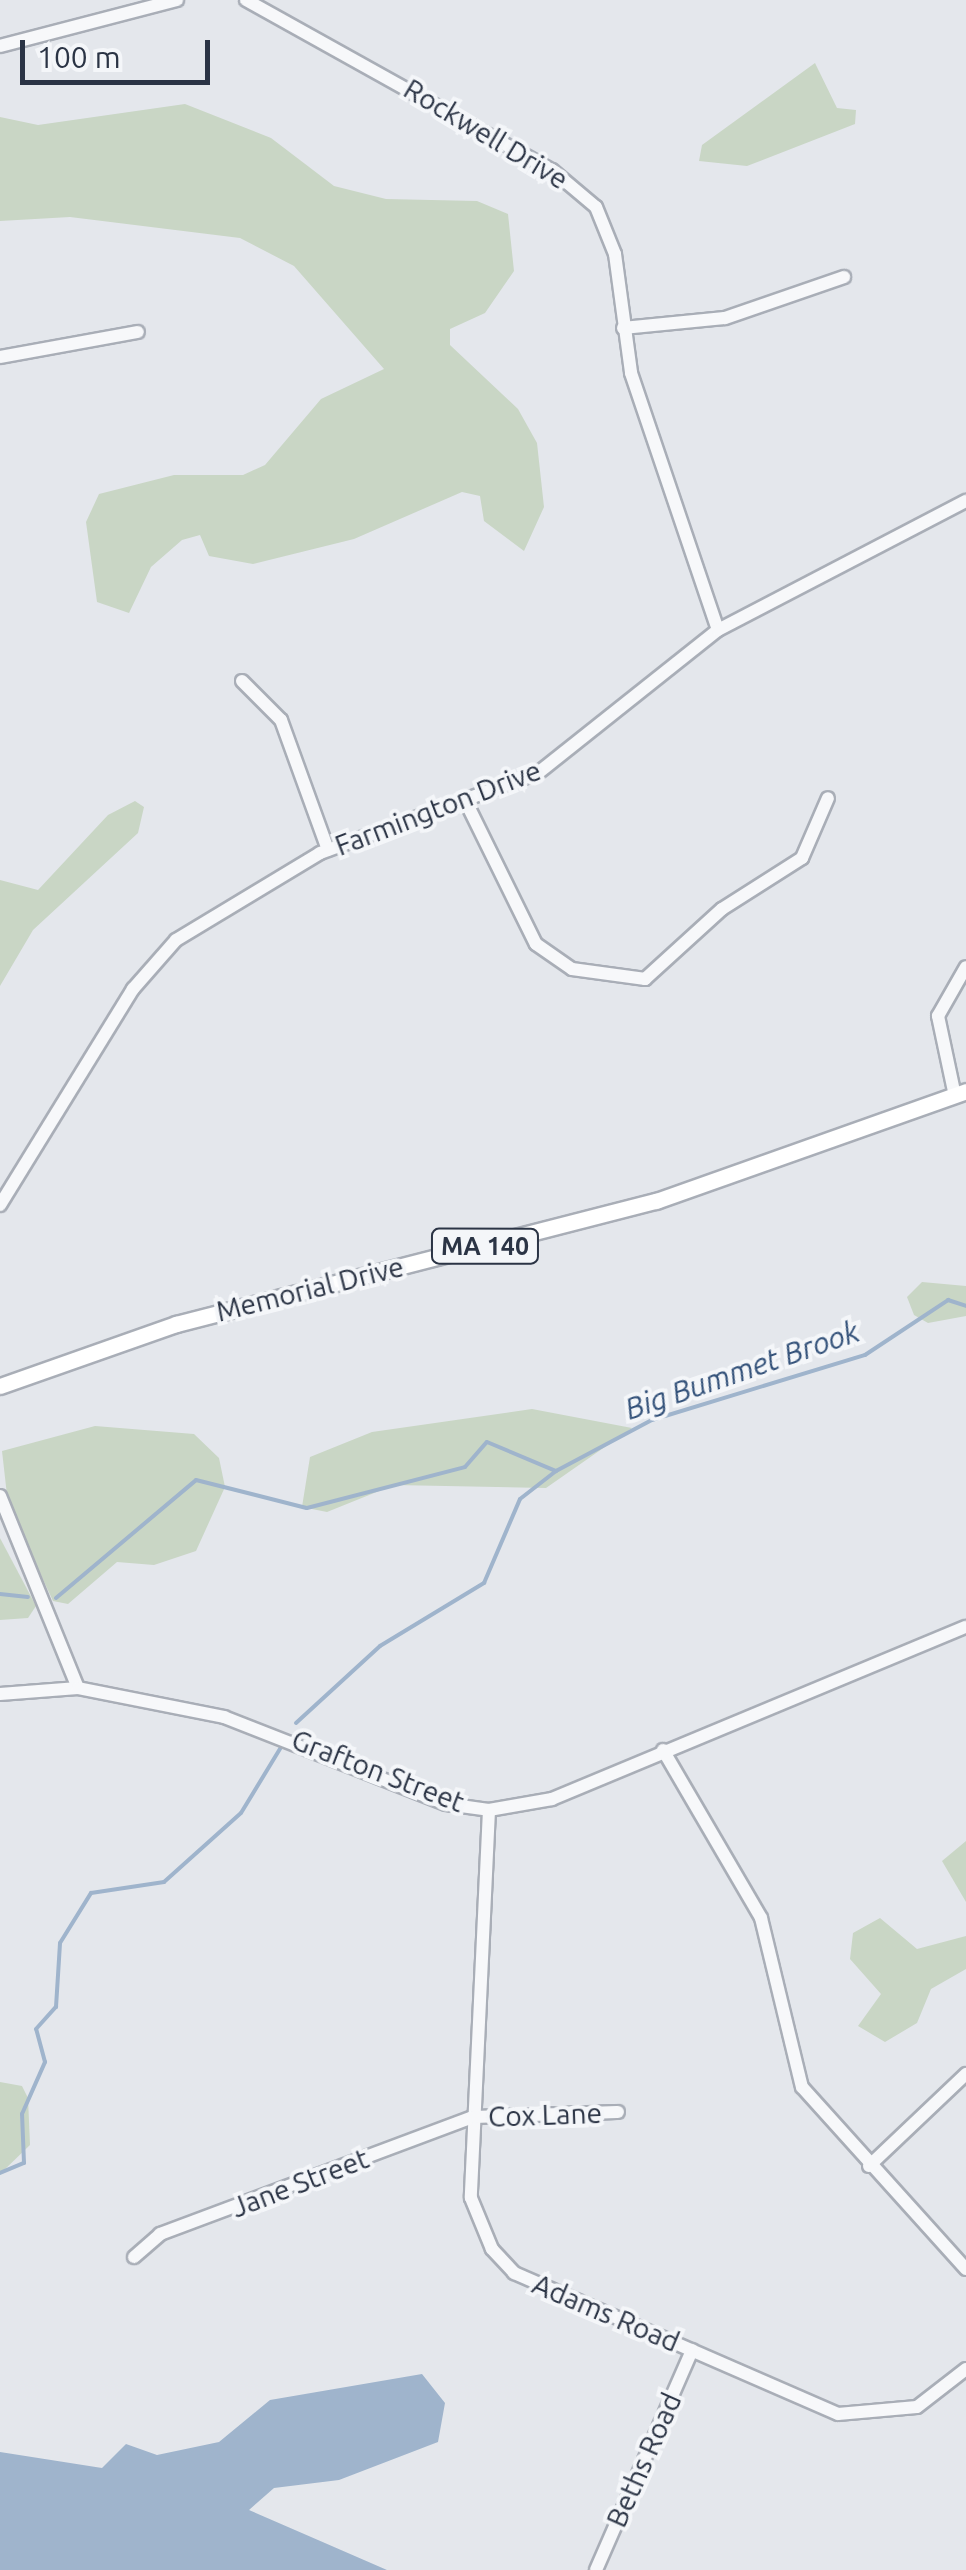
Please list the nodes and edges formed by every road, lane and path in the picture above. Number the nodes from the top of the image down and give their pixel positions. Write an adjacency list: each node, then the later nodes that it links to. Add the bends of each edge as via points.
1 (178, 0): 3 (street)
2 (246, 0): 5 (street, Rockwell Drive, via 330,39 578,189 610,237)
3 (0, 46)
4 (844, 277): 5 (street, via 732,317)
5 (623, 328): 9 (street, Rockwell Drive)
6 (138, 332): 7 (street)
7 (0, 357)
8 (966, 501): 9 (street, Farmington Drive)
9 (718, 630): 12 (street, Farmington Drive, via 553,764)
10 (242, 681): 13 (street, via 281,720)
11 (828, 798): 12 (street, via 802,858 722,909 645,980 572,968 537,944)
12 (466, 802): 13 (street, Farmington Drive)
13 (328, 850): 16 (street, Farmington Drive, via 156,956)
14 (966, 968): 15 (street, via 938,1016)
15 (960, 1094): 17 (main road, Memorial Drive / MA 140, via 673,1196 176,1324)
16 (0, 1205)
17 (0, 1386)
18 (0, 1496): 20 (street)
19 (966, 1627): 22 (street, Grafton Street)
20 (78, 1688): 21 (street, Grafton Street); 23 (street, Grafton Street, via 252,1724 446,1804)
21 (0, 1694)
22 (663, 1750): 23 (street, Grafton Street, via 552,1798); 27 (street, via 761,1918 802,2086)
23 (489, 1810): 26 (street, Adams Road)
24 (966, 2074): 27 (street)
25 (618, 2112): 26 (street, Cox Lane)
26 (473, 2117): 28 (street, Jane Street, via 160,2234); 30 (street, Adams Road, via 472,2198 492,2249 514,2272)
27 (868, 2166): 29 (street)
28 (134, 2257)
29 (966, 2269)
30 (692, 2350): 31 (street, Adams Road, via 858,2417 917,2407); 32 (street, Beths Road)
31 (966, 2369)
32 (596, 2570)

